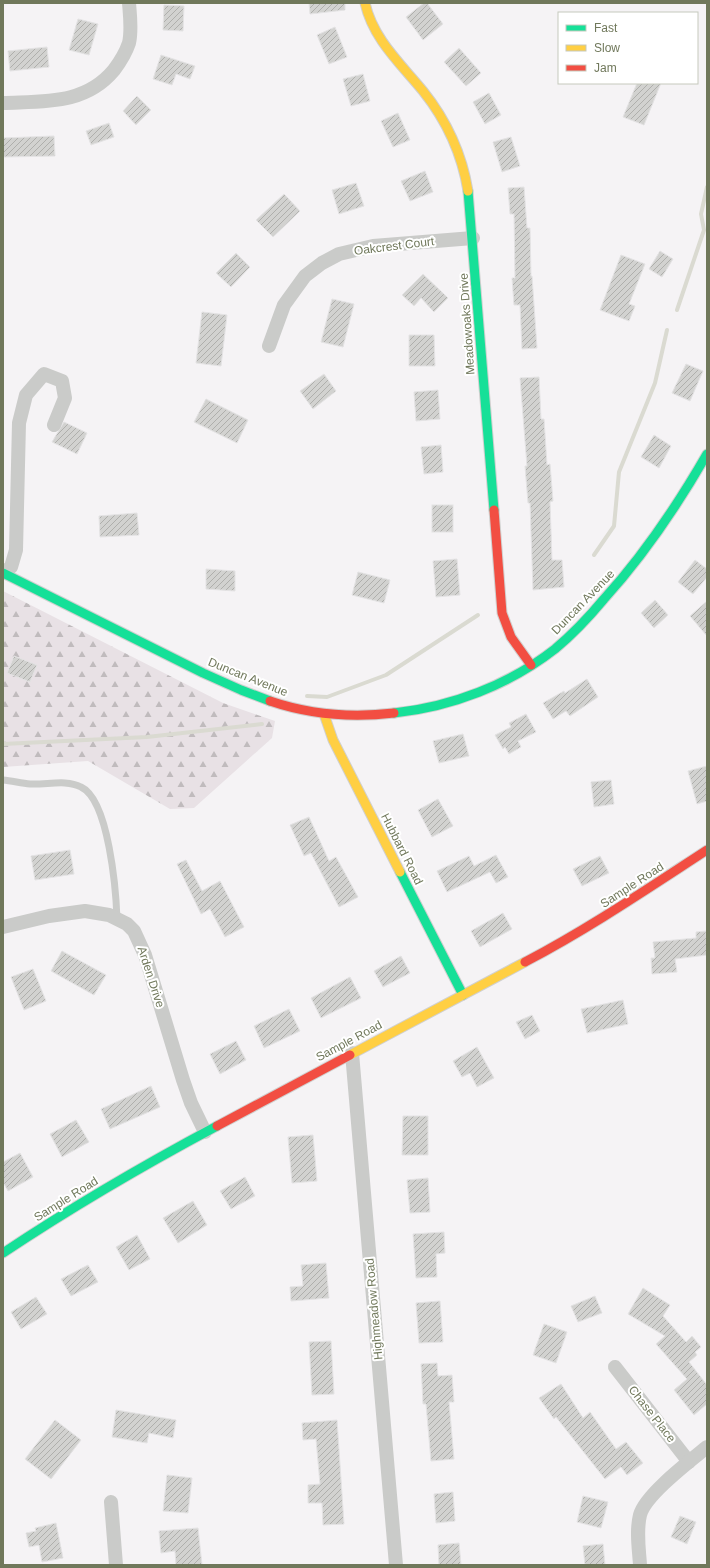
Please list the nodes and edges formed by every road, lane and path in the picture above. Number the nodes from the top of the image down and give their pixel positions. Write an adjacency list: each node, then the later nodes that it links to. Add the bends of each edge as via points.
1 (129, 3): 3 (street, via 129,44 117,66 100,84 66,99)
2 (364, 3): 4 (street, Meadowoaks Drive, via 377,35 432,102 452,138 466,178)
3 (3, 103)
4 (473, 238): 5 (street, Oakcrest Court, via 373,246 339,254 305,276 284,305); 9 (street, Meadowoaks Drive, via 502,613 511,637)
5 (269, 346)
6 (54, 425): 8 (street, via 65,398 62,381 44,374 26,395 20,423 16,550 11,567)
7 (707, 454): 9 (street, Duncan Avenue, via 675,507 611,592 585,621 551,652)
8 (3, 573): 10 (street, Duncan Avenue, via 230,685 278,704)
9 (531, 665): 10 (street, Duncan Avenue, via 494,686 435,707 353,716)
10 (324, 714): 15 (street, Hubbard Road, via 333,740)
11 (3, 780): 13 (lane, via 31,784 64,783 82,787 89,794 106,832)
12 (707, 850): 15 (street, Sample Road, via 567,940)
13 (118, 919): 14 (street, Arden Drive, via 98,912 70,912); 17 (street, Arden Drive, via 134,931 145,955 183,1080)
14 (3, 927)
15 (463, 994): 16 (street, Sample Road)
16 (352, 1053): 17 (street, Sample Road); 24 (street, Highmeadow Road)
17 (205, 1132): 18 (street, Sample Road, via 102,1190)
18 (3, 1253)
19 (615, 1367): 21 (street, Chase Place)
20 (707, 1447): 21 (street)
21 (689, 1462): 25 (street, via 652,1496 640,1515)
22 (110, 1502): 23 (street)
23 (116, 1565)
24 (396, 1565)
25 (640, 1565)

